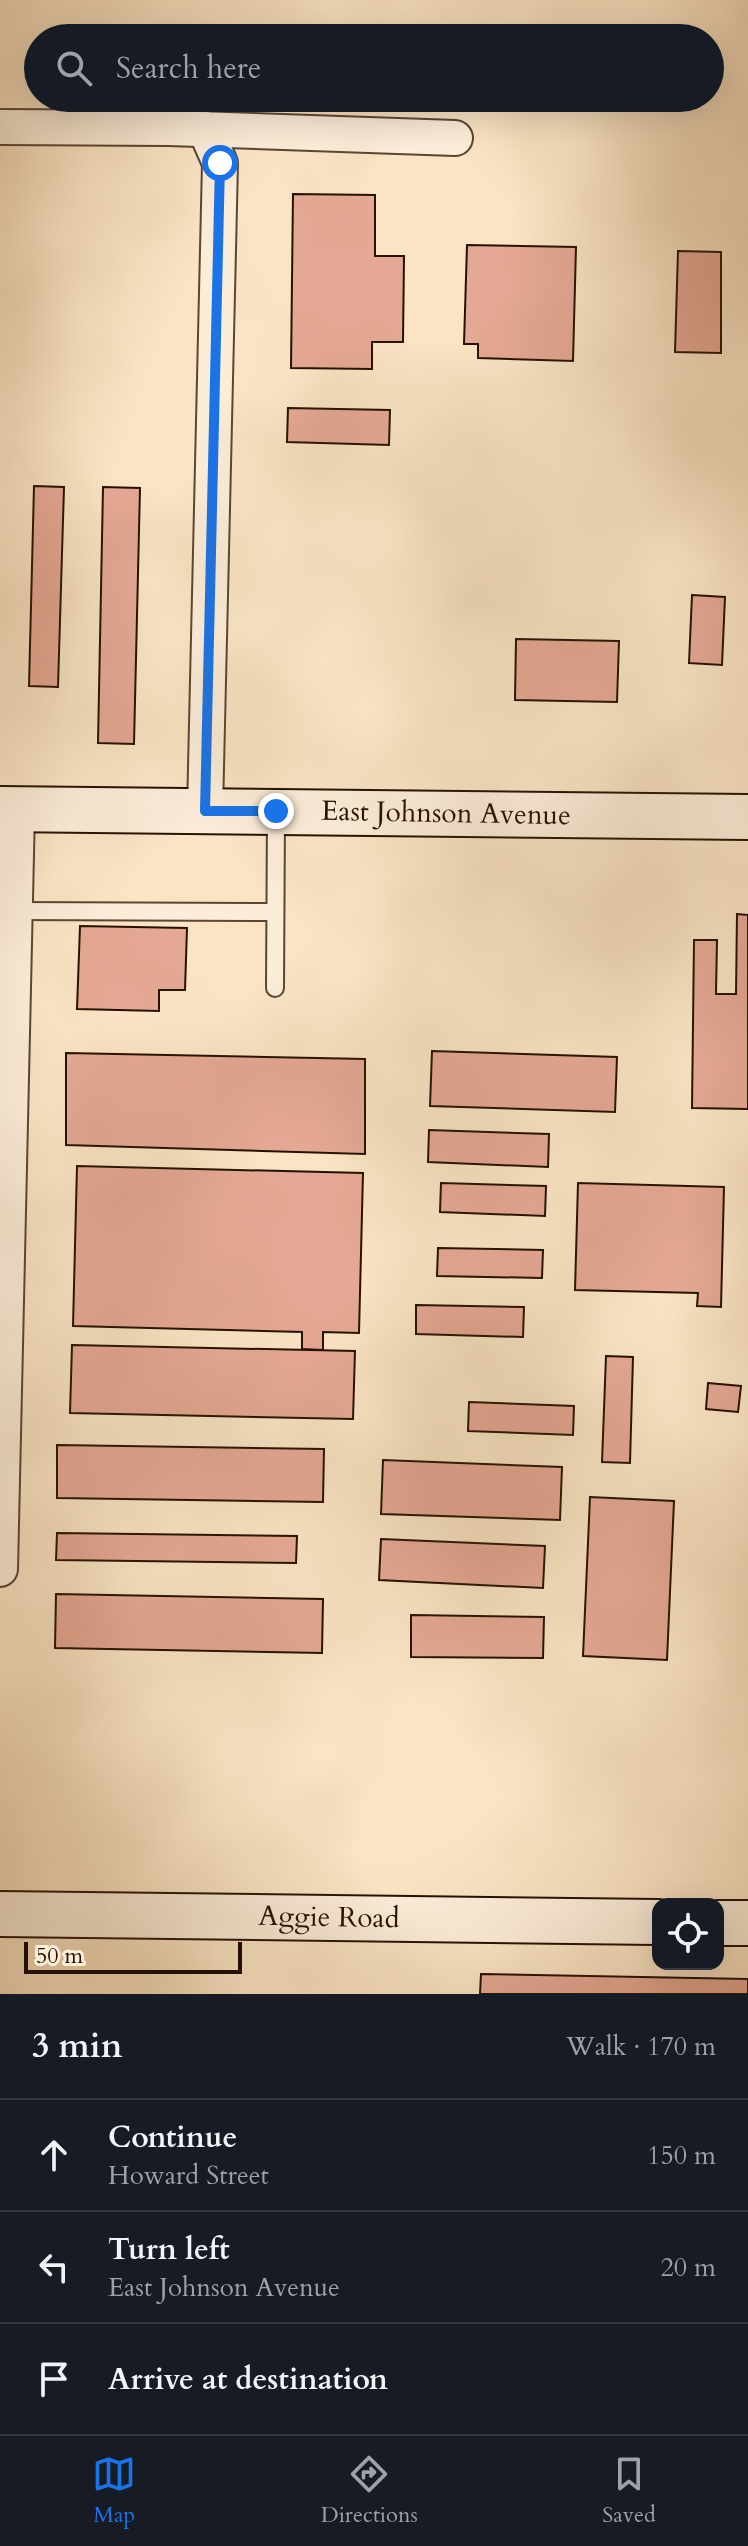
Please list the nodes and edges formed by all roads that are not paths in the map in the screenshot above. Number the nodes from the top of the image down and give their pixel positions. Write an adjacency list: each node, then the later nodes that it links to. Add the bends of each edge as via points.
1 (0, 127): 2 (street)
2 (205, 129): 3 (street); 5 (street, via 220,163)
3 (455, 138)
4 (8, 809): 5 (main road, East Johnson Avenue); 8 (street)
5 (205, 811): 6 (main road, East Johnson Avenue)
6 (276, 811): 7 (main road, East Johnson Avenue); 9 (lane)
7 (748, 817)
8 (14, 911): 9 (lane); 11 (street)
9 (275, 912): 10 (lane)
10 (275, 988)
11 (0, 1569)
12 (0, 1914): 13 (main road, Aggie Road)
13 (652, 1922)
14 (724, 1923): 15 (main road)
15 (748, 1923)

